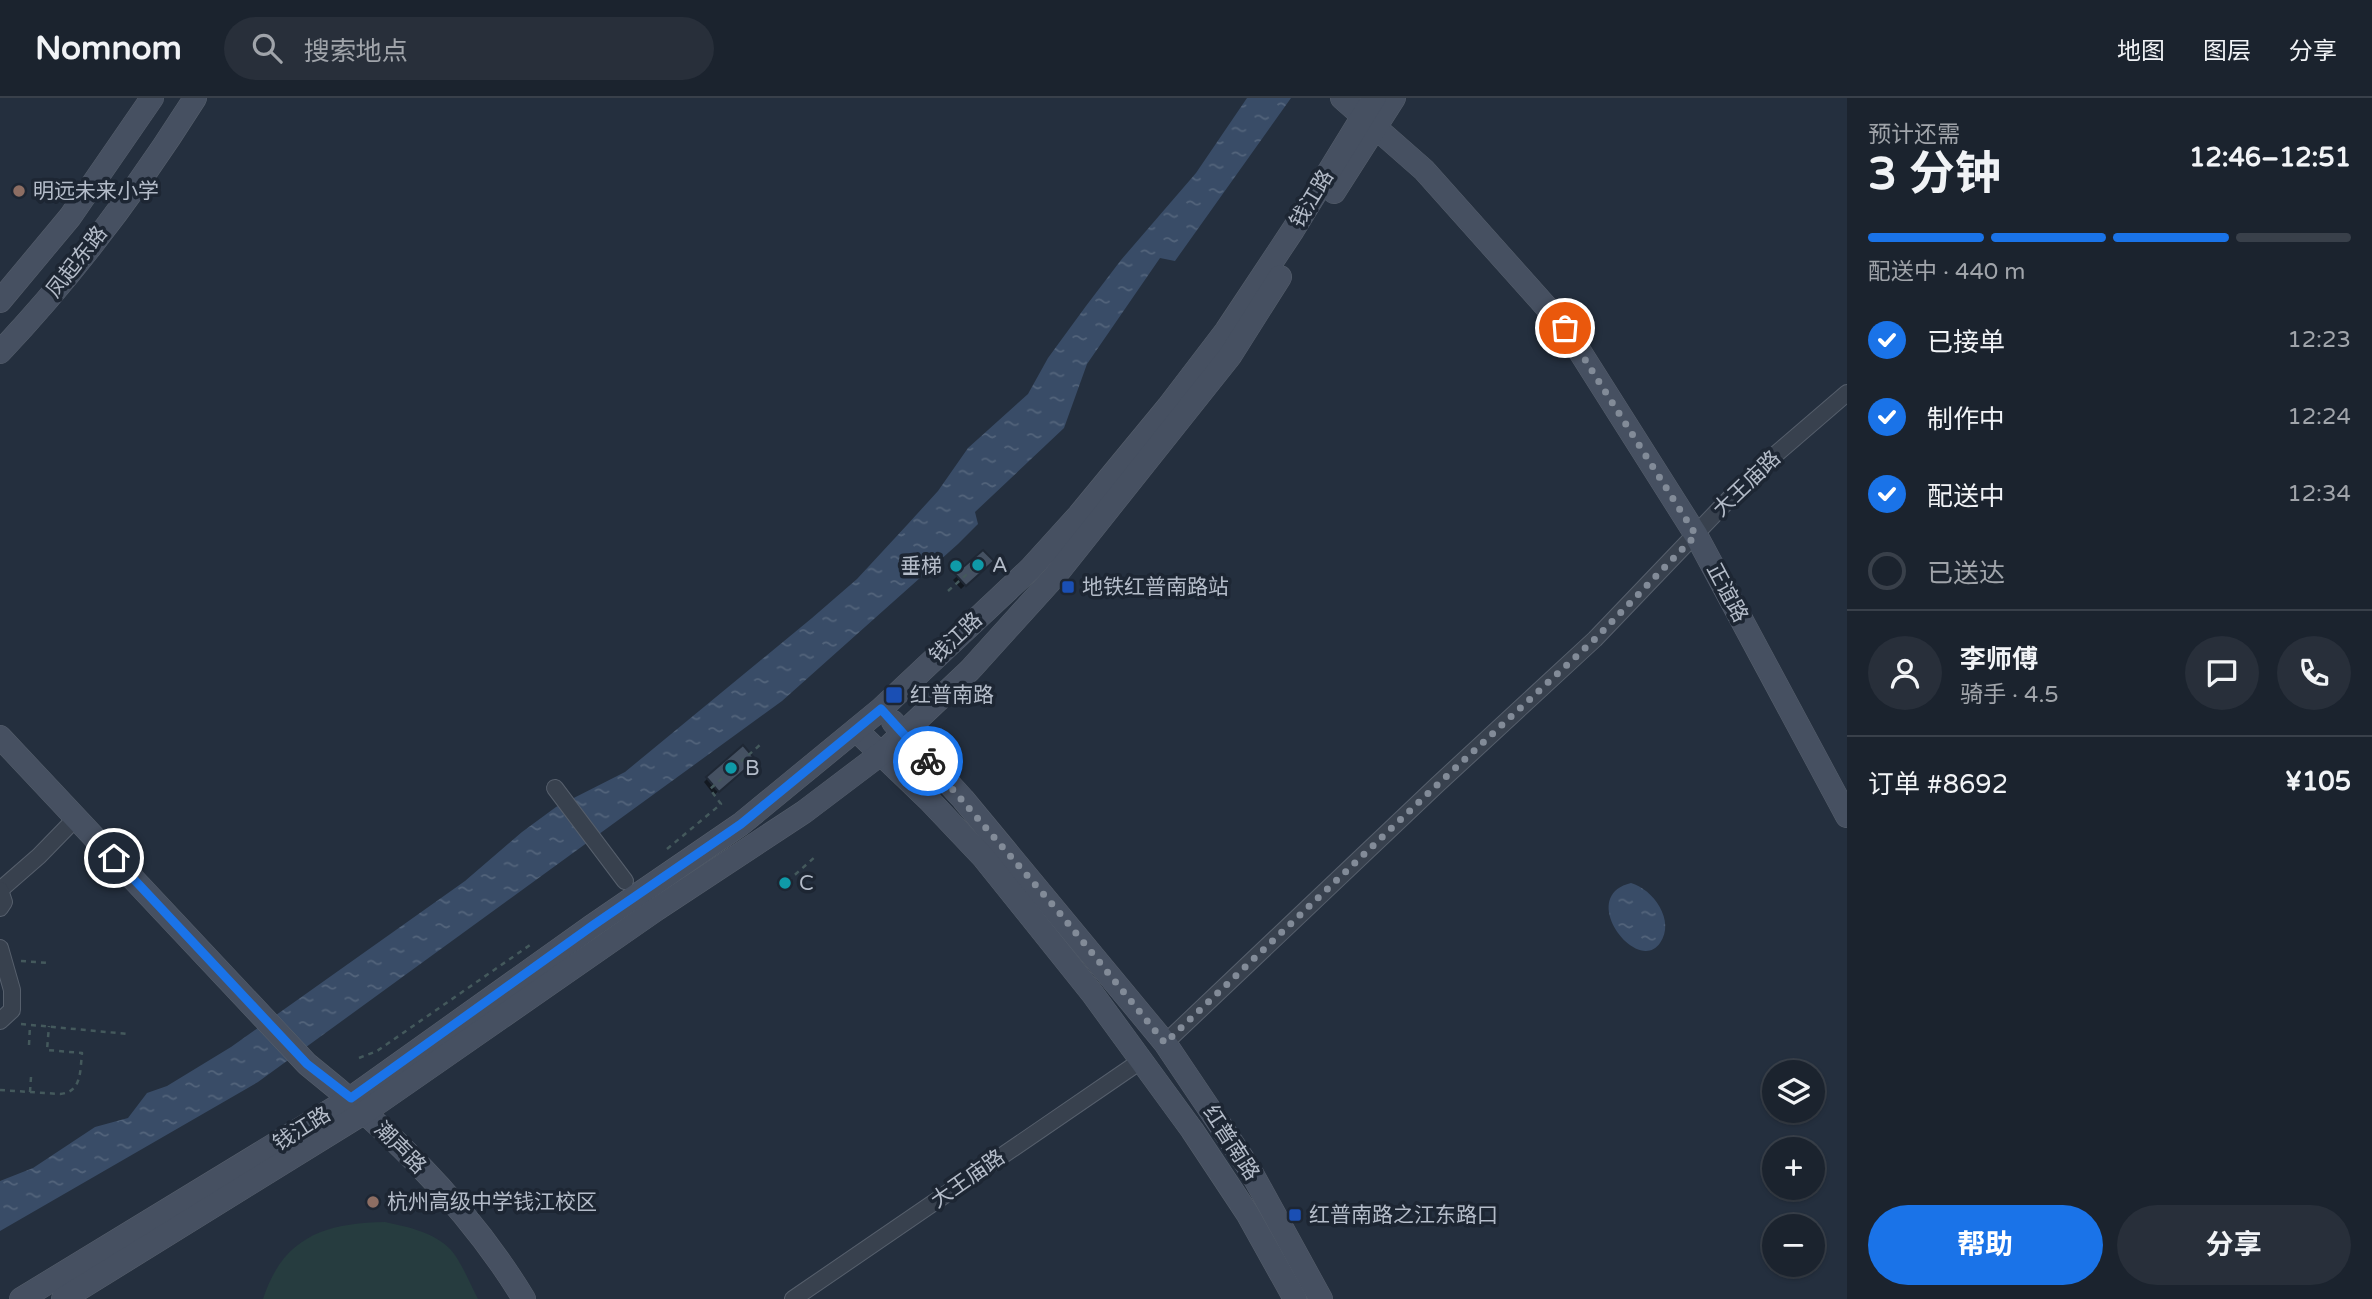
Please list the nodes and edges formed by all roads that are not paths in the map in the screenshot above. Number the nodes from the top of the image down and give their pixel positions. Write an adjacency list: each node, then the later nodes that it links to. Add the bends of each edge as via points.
1 (152, 98): 6 (main road, 凤起东路, via 70,217)
2 (195, 98): 7 (main road, 凤起东路, via 155,162 34,317)
3 (1342, 98): 5 (main road, 正谊路)
4 (1394, 98): 5 (main road, 钱江路)
5 (1370, 114): 9 (main road, 正谊路, via 1565,328); 10 (main road, 钱江路, via 1226,331 1168,407 1030,569); 12 (main road, 钱江路, via 1230,356 1042,592)
6 (0, 301)
7 (0, 352)
8 (1847, 394): 9 (street, 大王庙路, via 1754,473)
9 (1696, 535): 16 (main road, 正谊路); 23 (street, 大王庙路, via 1595,639)
10 (881, 709): 11 (main road, 钱江路); 12 (main road, 红普南路)
11 (856, 730): 14 (main road, 红普南路); 25 (main road, 钱江路, via 741,824 592,926)
12 (903, 733): 14 (main road, 钱江路); 23 (main road, 红普南路, via 972,809)
13 (0, 737): 17 (main road, 潮声路)
14 (882, 753): 24 (main road, 红普南路, via 983,857); 25 (main road, 钱江路, via 804,812)
15 (555, 789): 18 (street)
16 (1847, 816)
17 (77, 817): 19 (street); 25 (main road, 潮声路, via 307,1064)
18 (625, 881)
19 (0, 890): 20 (street, via 4,902)
20 (0, 908)
21 (1, 954): 22 (street, via 12,990 12,1010)
22 (0, 1021)
23 (1165, 1043): 31 (main road, 红普南路, via 1249,1168)
24 (1142, 1060): 29 (street, 大王庙路); 30 (main road, 红普南路, via 1247,1213)
25 (358, 1105): 26 (main road, 钱江路); 27 (main road, 钱江路); 28 (main road, 潮声路, via 456,1204)
26 (21, 1299)
27 (63, 1299)
28 (524, 1299)
29 (793, 1299)
30 (1294, 1299)
31 (1321, 1299)

